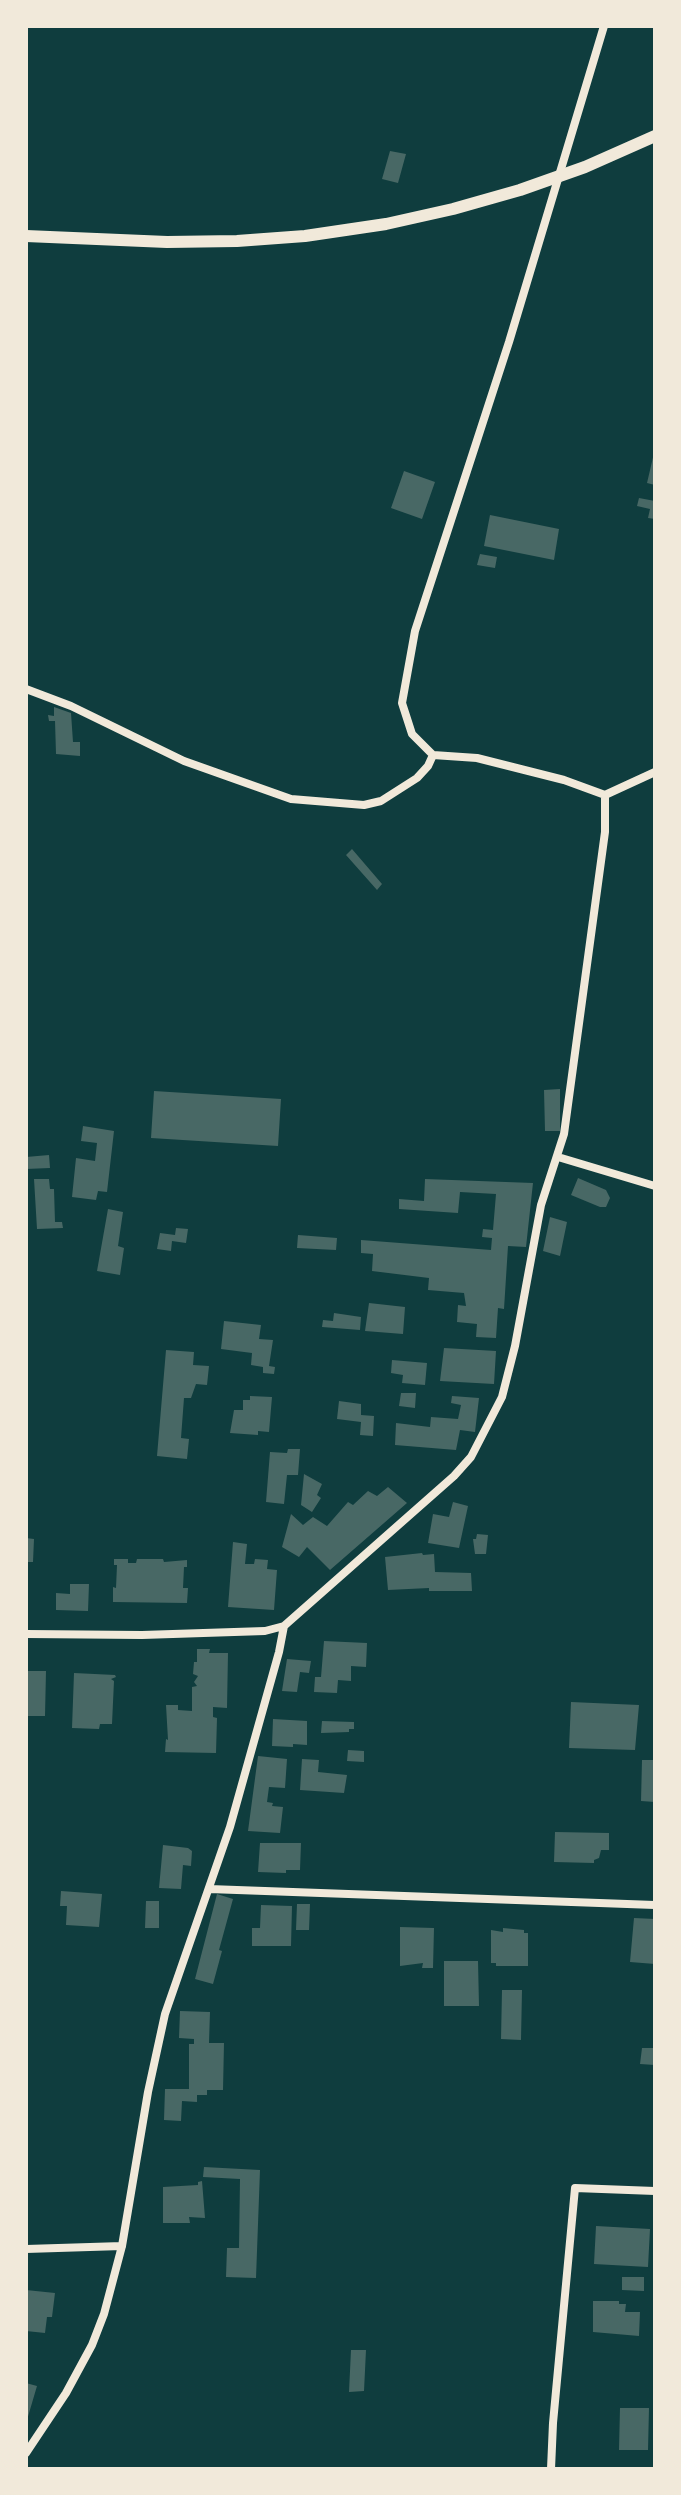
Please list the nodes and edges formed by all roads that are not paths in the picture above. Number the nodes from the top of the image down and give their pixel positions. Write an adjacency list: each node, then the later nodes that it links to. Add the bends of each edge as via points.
1 (604, 26): 5 (street, via 415,631 402,703 412,734)
2 (655, 136): 3 (highway, via 520,190 386,224 237,241)
3 (26, 236)
4 (26, 689): 5 (street, via 184,761 291,799 364,805 381,801 417,778)
5 (433, 755): 7 (street, via 477,758)
6 (655, 772): 7 (street)
7 (605, 795): 8 (street, via 605,832)
8 (558, 1157): 9 (street); 10 (street, via 541,1205 502,1397 471,1457)
9 (655, 1186)
10 (284, 1626): 11 (street, via 142,1635); 12 (street)
11 (26, 1634)
12 (209, 1889): 13 (street); 15 (street, via 158,2039)
13 (655, 1905)
14 (655, 2191): 18 (street, via 575,2188)
15 (122, 2246): 16 (street); 17 (street, via 92,2345)
16 (26, 2249)
17 (26, 2453)
18 (551, 2469)

